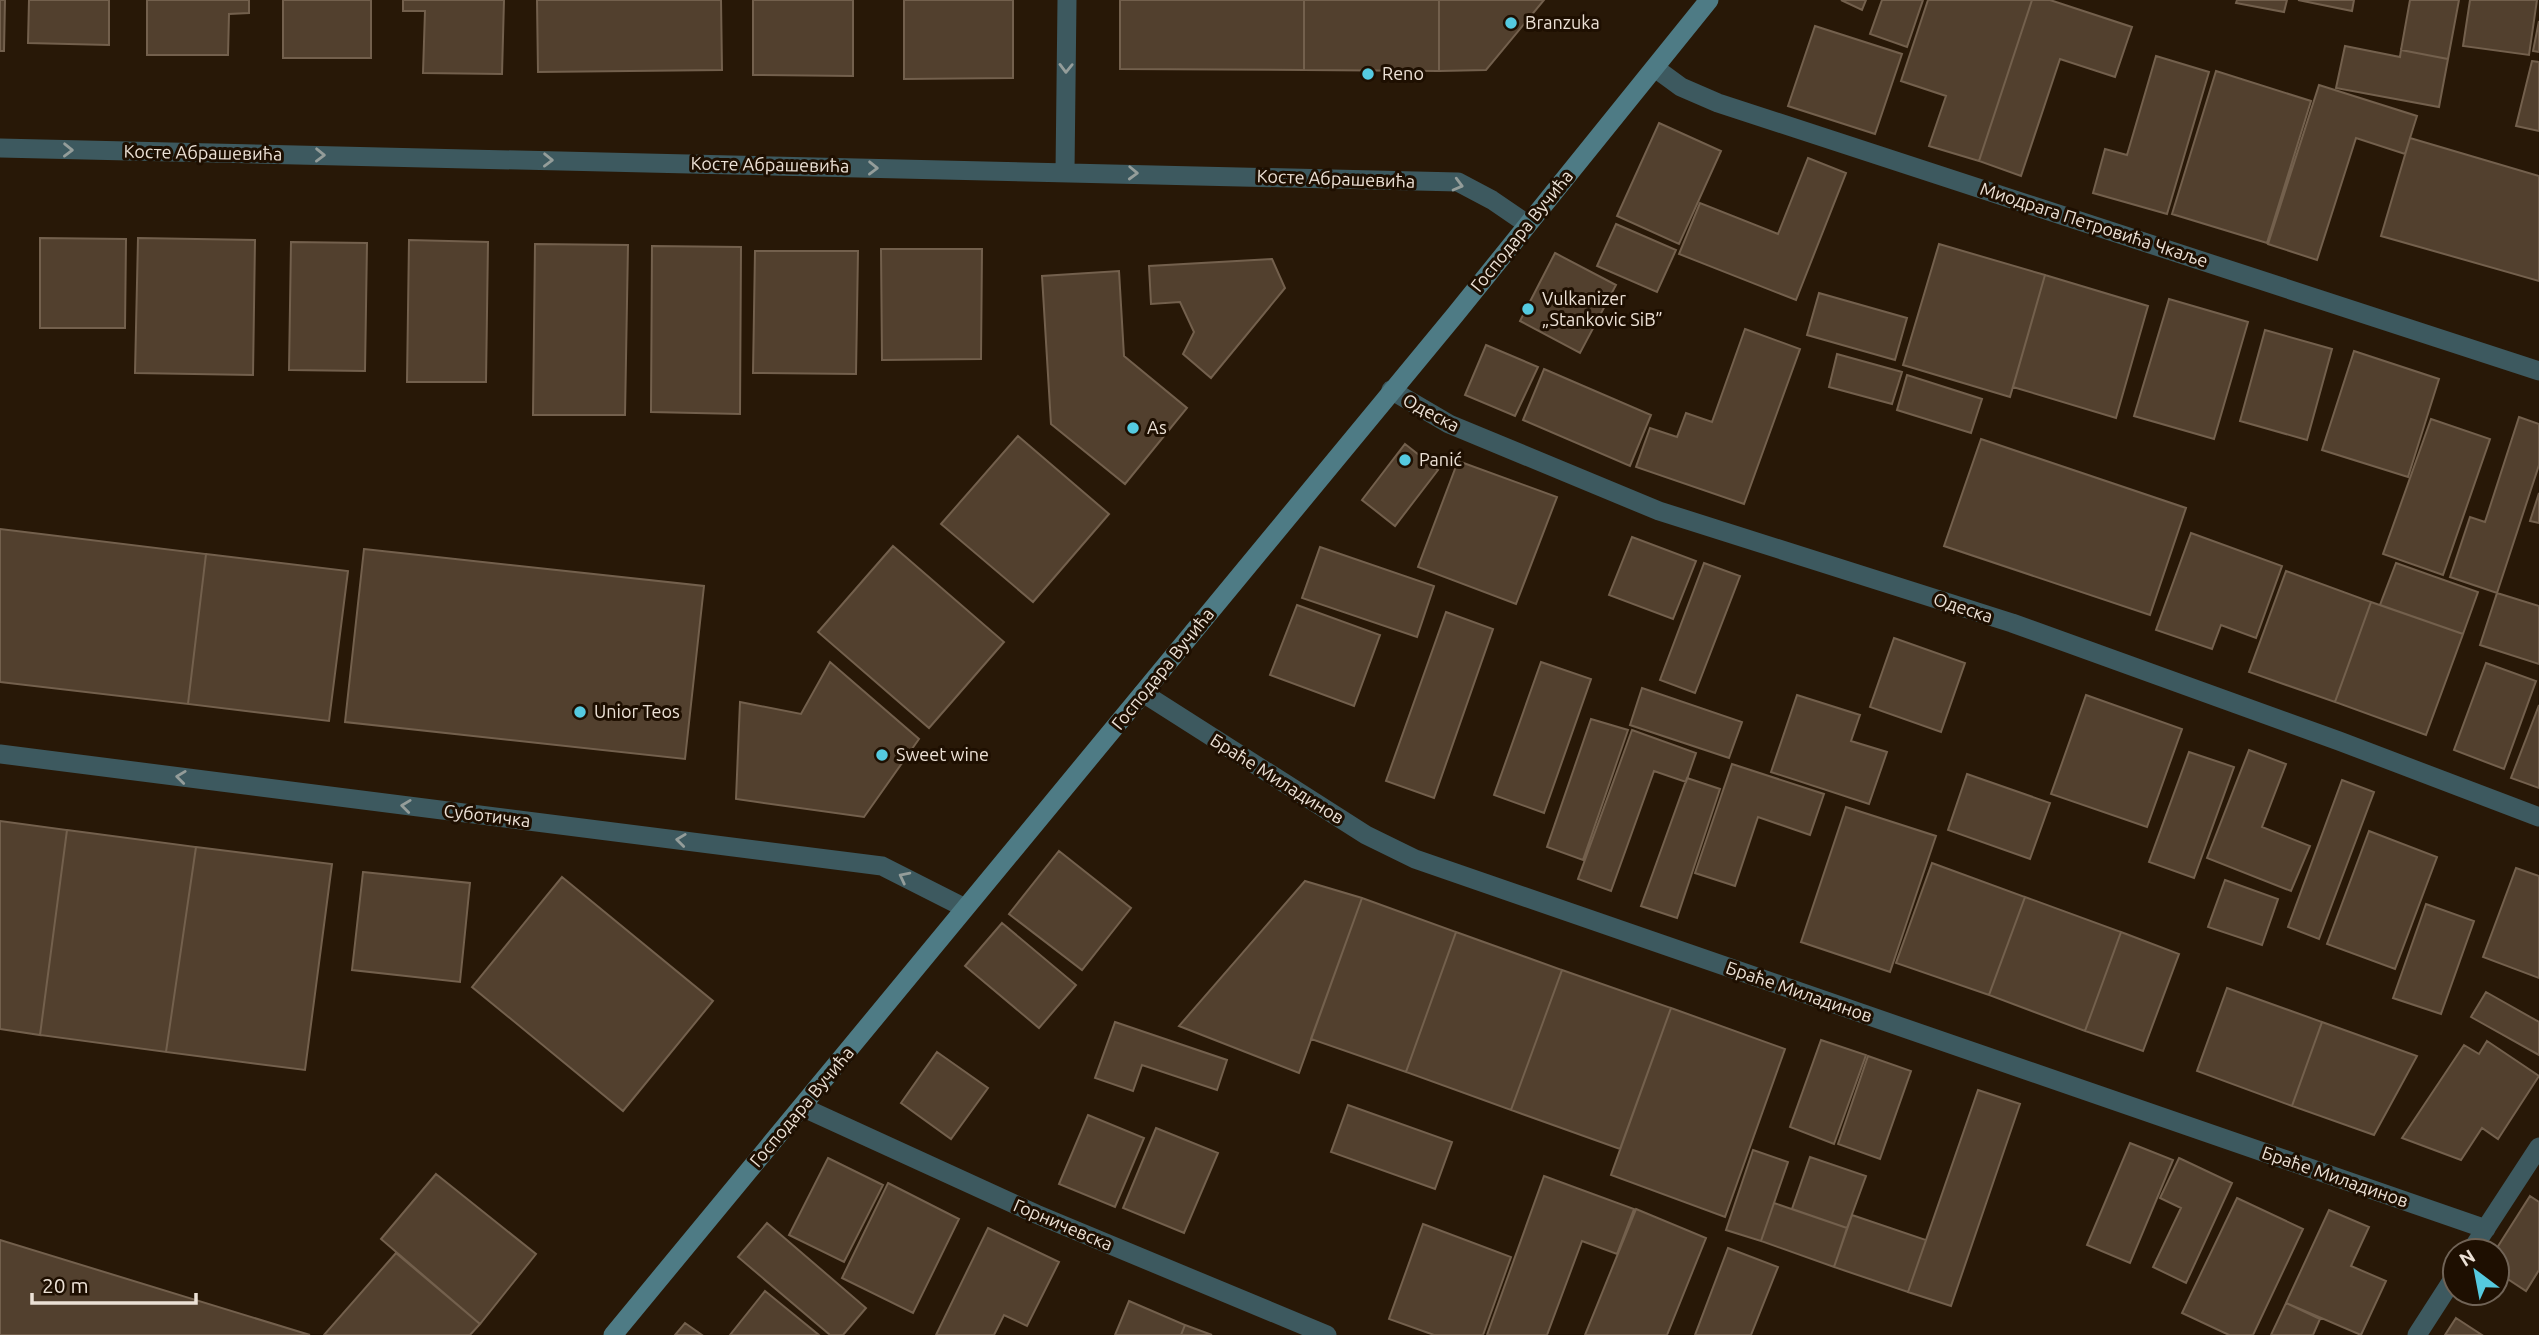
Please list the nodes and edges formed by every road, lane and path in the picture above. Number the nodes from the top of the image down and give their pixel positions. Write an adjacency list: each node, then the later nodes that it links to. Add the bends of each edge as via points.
1 (1067, 0): 5 (street, one-way to 5)
2 (1709, 0): 3 (main road, Господара Вучића)
3 (1655, 68): 6 (main road, Господара Вучића); 7 (street, Миодрага Петровића Чкаље, via 1681,87 1718,103)
4 (0, 148): 5 (street, Косте Абрашевића, one-way to 5)
5 (1065, 172): 6 (street, Косте Абрашевића, one-way to 6, via 1458,182)
6 (1527, 224): 8 (main road, Господара Вучића)
7 (2539, 371)
8 (1391, 390): 9 (main road, Господара Вучића); 11 (street, Одеска, via 1449,424 1659,511 2012,624)
9 (1143, 693): 12 (main road, Господара Вучића); 15 (street, Браће Миладинов, via 1342,821 1415,859)
10 (0, 754): 12 (street, Суботичка, one-way to 10, via 882,866)
11 (2539, 817)
12 (965, 908): 13 (main road, Господара Вучића)
13 (802, 1107): 18 (main road, Господара Вучића); 19 (street, Горничевска, via 1035,1214)
14 (2539, 1147): 15 (street)
15 (2486, 1229): 16 (street)
16 (2481, 1237)
17 (2441, 1298): 20 (street)
18 (613, 1335)
19 (1327, 1335)
20 (2417, 1335)

